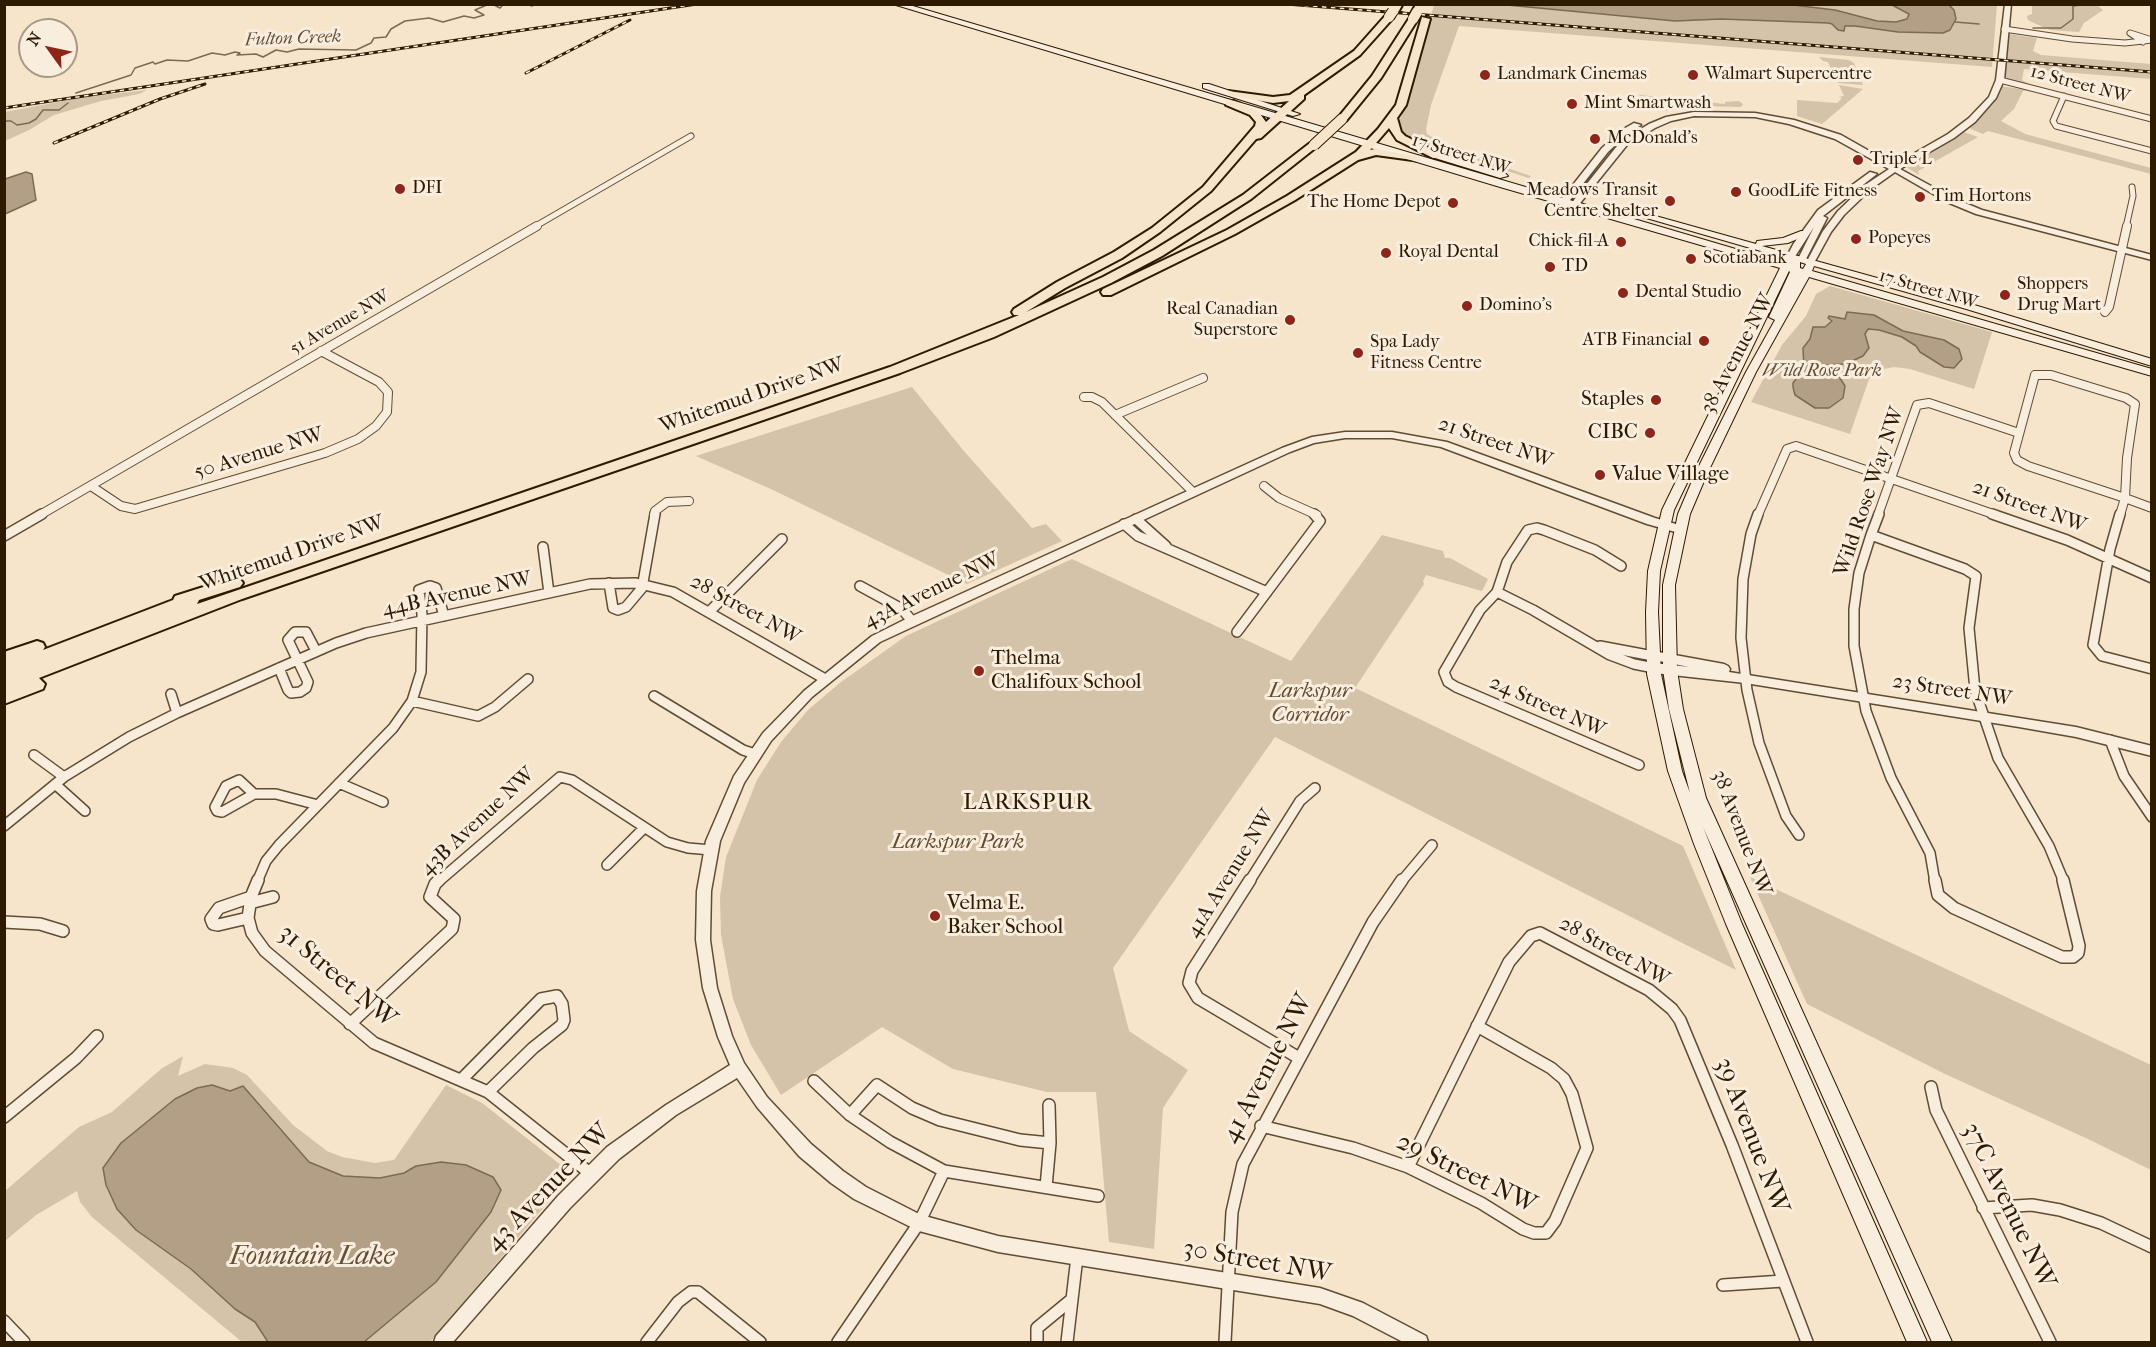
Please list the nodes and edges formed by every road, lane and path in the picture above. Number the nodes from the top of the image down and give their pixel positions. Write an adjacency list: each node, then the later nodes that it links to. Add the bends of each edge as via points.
1 (2004, 4): 5 (street)
2 (2008, 4): 5 (street)
3 (900, 5): 13 (main road, 17 Street NW)
4 (1409, 12): 11 (highway); 15 (highway, via 1405,94); 19 (highway, Whitemud Drive NW, via 1366,75); 19 (highway, Whitemud Drive NW, bridge, via 1376,78 1342,119)
5 (2005, 19): 6 (street)
6 (2004, 29): 8 (street, via 2072,39); 10 (street)
7 (2151, 40): 8 (street); 8 (street, via 2130,33)
8 (2142, 41): 9 (street)
9 (2151, 46)
10 (2000, 80): 12 (street, 12 Street NW); 24 (street, via 1992,98 1962,128)
11 (1317, 83): 13 (highway, via 1288,98); 14 (highway)
12 (2064, 96): 16 (street, 12 Street NW); 20 (street, via 2054,124)
13 (1231, 98): 14 (main road, 17 Street NW); 25 (highway, via 1261,122)
14 (1281, 113): 18 (main road, 17 Street NW); 25 (highway)
15 (1392, 119): 18 (highway); 21 (highway, via 1401,138)
16 (2151, 119)
17 (691, 136): 41 (street, 51 Avenue NW)
18 (1373, 141): 21 (main road, 17 Street NW); 22 (main road, 17 Street NW); 23 (highway)
19 (1309, 143): 39 (highway, Whitemud Drive NW, via 1202,216 1102,272); 42 (highway, Whitemud Drive NW, via 1247,197 1158,253 1028,318)
20 (2151, 151)
21 (1437, 156): 28 (main road, 17 Street NW)
22 (1416, 159): 23 (highway, via 1372,152); 28 (main road, 17 Street NW)
23 (1350, 161): 42 (highway, via 1231,232 1132,280 1036,322)
24 (1894, 165): 27 (street); 28 (street, via 1838,137 1791,122 1749,115 1694,114 1662,121 1631,138); 33 (street, via 1960,205); 35 (street, via 1841,213)
25 (1227, 167): 39 (highway, via 1207,189 1156,230)
26 (2132, 187): 33 (street)
27 (1840, 196): 30 (street); 35 (street, via 1821,221)
28 (1571, 200): 29 (main road, 17 Street NW); 31 (main road, 17 Street NW)
29 (1611, 216): 32 (main road, 17 Street NW); 35 (main road)
30 (1804, 233): 31 (main road, via 1779,242); 35 (street)
31 (1746, 242): 35 (main road, 17 Street NW)
32 (1716, 246): 35 (main road, 17 Street NW); 37 (main road, via 1760,265 1774,282)
33 (2121, 250): 34 (street); 40 (street)
34 (2151, 258)
35 (1799, 263): 36 (main road, 17 Street NW); 37 (main road, 38 Avenue NW); 38 (main road, 38 Avenue NW); 43 (main road); 44 (main road, 17 Street NW, via 1967,306)
36 (1838, 281): 38 (main road, via 1819,283); 45 (main road, 17 Street NW)
37 (1774, 291): 60 (main road, 38 Avenue NW, via 1679,483)
38 (1796, 294): 43 (main road, 38 Avenue NW)
39 (1018, 312): 72 (highway, Whitemud Drive NW, via 889,362)
40 (2105, 312)
41 (321, 351): 52 (street, 51 Avenue NW); 52 (street, 50 Avenue NW, via 384,386 389,398 387,412 368,433 339,449 130,509)
42 (943, 352): 72 (highway, Whitemud Drive NW)
43 (1761, 353): 60 (main road, 38 Avenue NW)
44 (2151, 363)
45 (2151, 373)
46 (1203, 378): 48 (street)
47 (1084, 397): 48 (street, via 1095,398)
48 (1115, 415): 54 (street)
49 (2019, 433): 51 (street, Wild Rose Way NW, via 1922,403 1916,408); 55 (street, 21 Street NW, via 2014,453 2017,460); 55 (street, via 2033,377 2040,373 2133,401 2136,407)
50 (1292, 447): 54 (street, 43A Avenue NW); 60 (street, 21 Street NW, via 1345,435 1422,439 1476,454)
51 (1891, 479): 61 (street, Wild Rose Way NW); 66 (street, 21 Street NW); 88 (street, 21 Street NW, via 1800,447 1785,451 1755,521 1745,564 1740,612)
52 (91, 486): 62 (street, 51 Avenue NW)
53 (1264, 486): 73 (street, via 1320,518)
54 (1193, 492): 58 (street, 43A Avenue NW)
55 (2125, 498): 57 (street, 21 Street NW); 66 (street)
56 (689, 501): 70 (street, via 668,502 655,511)
57 (2151, 508)
58 (1136, 519): 59 (street, 43A Avenue NW); 65 (street)
59 (1124, 524): 65 (street, via 1138,536); 79 (street, 43A Avenue NW)
60 (1672, 527): 84 (main road, 38 Avenue NW)
61 (1871, 535): 94 (street, Wild Rose Way NW, via 1858,573 1854,609 1854,646); 98 (street, via 1976,576 1969,641 1973,682)
62 (4, 536)
63 (782, 539): 76 (street)
64 (543, 548): 75 (street)
65 (1168, 548): 73 (street)
66 (2109, 558): 68 (street, 21 Street NW); 86 (street, via 2093,641 2098,653 2107,658)
67 (1621, 566): 74 (street, via 1587,547 1540,528 1531,529 1507,562)
68 (2151, 578)
69 (609, 583): 70 (street, 28 Street NW); 70 (street, via 612,605 618,610 628,605); 75 (street, 44B Avenue NW)
70 (643, 584): 76 (street, 28 Street NW, via 674,592)
71 (860, 586): 79 (street, via 902,609)
72 (235, 589): 82 (highway, via 91,628); 87 (highway, Whitemud Drive NW); 91 (highway, Whitemud Drive NW); 95 (highway)
73 (1267, 592): 80 (street)
74 (1497, 592): 84 (street, 23 Street NW, via 1616,658); 103 (street, 24 Street NW, via 1480,610 1446,666 1444,675 1448,682)
75 (549, 593): 77 (street, 44B Avenue NW)
76 (710, 612): 90 (street, 28 Street NW)
77 (444, 616): 78 (street, 44B Avenue NW); 78 (street, via 436,588 426,586 418,592)
78 (423, 621): 81 (street, 44B Avenue NW, via 355,636); 96 (street, via 421,677)
79 (912, 621): 90 (street, 43A Avenue NW, via 876,639)
80 (1237, 632)
81 (315, 651): 83 (street, 44B Avenue NW); 83 (street, via 306,632 295,632 288,640)
82 (4, 659)
83 (297, 660): 85 (street, 44B Avenue NW); 85 (street, via 308,682 300,692 288,690)
84 (1661, 663): 88 (street, 23 Street NW); 164 (main road, 38 Avenue NW, via 1663,721 1675,771 1702,844); 165 (main road, 38 Avenue NW, via 1707,819)
85 (279, 668): 97 (street, 44B Avenue NW)
86 (2151, 669)
87 (4, 672)
88 (1745, 678): 94 (street, 23 Street NW); 115 (street, via 1770,776)
89 (528, 679): 96 (street, via 485,713 475,716)
90 (825, 679): 101 (street, 43A Avenue NW, via 792,709)
91 (4, 685)
92 (171, 694): 97 (street)
93 (654, 696): 101 (street)
94 (1863, 697): 98 (street, 23 Street NW); 98 (street, Wild Rose Way NW, via 1887,768 1930,853 1936,891 1942,901 2062,957 2073,957 2079,946 2067,890 2049,846 2004,770)
95 (4, 698)
96 (412, 701): 105 (street, via 398,722)
97 (177, 713): 104 (street, 44B Avenue NW, via 108,748)
98 (1983, 717): 99 (street, 23 Street NW)
99 (2110, 740): 100 (street, 23 Street NW); 112 (street, via 2124,776)
100 (2151, 751)
101 (755, 754): 117 (street, 43A Avenue NW, via 730,798)
102 (34, 755): 104 (street)
103 (1639, 765)
104 (64, 777): 106 (street, 44B Avenue NW)
105 (339, 783): 109 (street); 110 (street)
106 (55, 784): 111 (street); 113 (street, 44B Avenue NW)
107 (1315, 788): 129 (street, 41A Avenue NW, via 1300,801 1192,971 1190,987 1198,998)
108 (254, 794): 110 (street, via 276,794)
109 (383, 802)
110 (318, 805): 121 (street, via 266,861)
111 (85, 811)
112 (2151, 817)
113 (4, 826)
114 (644, 828): 117 (street, via 676,846); 118 (street); 126 (street, 43B Avenue NW, via 572,780 560,777 545,786 435,884 431,901 454,919 452,928)
115 (1798, 836)
116 (1432, 845): 129 (street, 41 Avenue NW, via 1382,908)
117 (711, 850): 119 (street, 43A Avenue NW)
118 (607, 865)
119 (704, 891): 130 (street, 30 Street NW, via 703,940 710,988 725,1037)
120 (273, 897): 121 (street, 31 Street NW)
121 (250, 900): 122 (street); 122 (street, 31 Street NW, via 219,908 211,920 218,925)
122 (248, 918): 126 (street, 31 Street NW, via 255,939 265,951)
123 (4, 922): 124 (street, via 40,924)
124 (63, 931)
125 (1672, 1009): 127 (street, 28 Street NW, via 1638,982 1536,933 1509,962); 149 (street, 39 Avenue NW, via 1686,1032)
126 (350, 1024): 131 (street, 31 Street NW, via 383,1049)
127 (1476, 1026): 140 (street); 140 (street, 29 Street NW, via 1559,1073 1572,1094 1587,1148 1555,1221 1546,1233 1523,1229)
128 (97, 1036): 137 (street)
129 (1299, 1058): 138 (street, 41 Avenue NW)
130 (740, 1068): 142 (street, 43 Avenue NW, via 651,1123); 146 (street, 30 Street NW, via 774,1118 822,1165 860,1192)
131 (461, 1080): 134 (street, 31 Street NW); 134 (street, via 541,999 557,996 562,1004 562,1025)
132 (814, 1081): 136 (street)
133 (1931, 1087): 145 (street, 37C Avenue NW, via 1936,1110)
134 (488, 1092): 142 (street, 31 Street NW)
135 (1049, 1105): 139 (street)
136 (850, 1115): 139 (street, via 877,1085 912,1108 940,1120 1020,1140); 141 (street)
137 (4, 1117)
138 (1261, 1126): 140 (street, 29 Street NW, via 1353,1148); 150 (street, 41 Avenue NW, via 1236,1188)
139 (1050, 1143): 143 (street)
140 (1408, 1167)
141 (944, 1171): 143 (street); 146 (street)
142 (591, 1174): 155 (street, 43 Avenue NW)
143 (1046, 1187): 144 (street)
144 (1098, 1196)
145 (1983, 1208): 147 (street, via 2018,1205 2060,1210 2101,1223); 166 (street, 37C Avenue NW)
146 (919, 1223): 148 (street, 30 Street NW, via 998,1244); 158 (street)
147 (2151, 1247)
148 (1077, 1257): 150 (street, 30 Street NW); 152 (street)
149 (1783, 1281): 151 (street); 163 (street, 39 Avenue NW)
150 (1227, 1282): 161 (street, 41 Avenue NW); 162 (street, 30 Street NW, via 1320,1296 1357,1309)
151 (1723, 1284)
152 (1071, 1300): 159 (street, via 1037,1328); 160 (street)
153 (4, 1321): 154 (street)
154 (24, 1342)
155 (442, 1342)
156 (647, 1342): 157 (street, via 678,1302 691,1292 699,1292)
157 (760, 1342)
158 (838, 1342)
159 (1037, 1342)
160 (1067, 1342)
161 (1225, 1342)
162 (1420, 1342)
163 (1807, 1342)
164 (1917, 1342)
165 (1942, 1342)
166 (2050, 1342)

